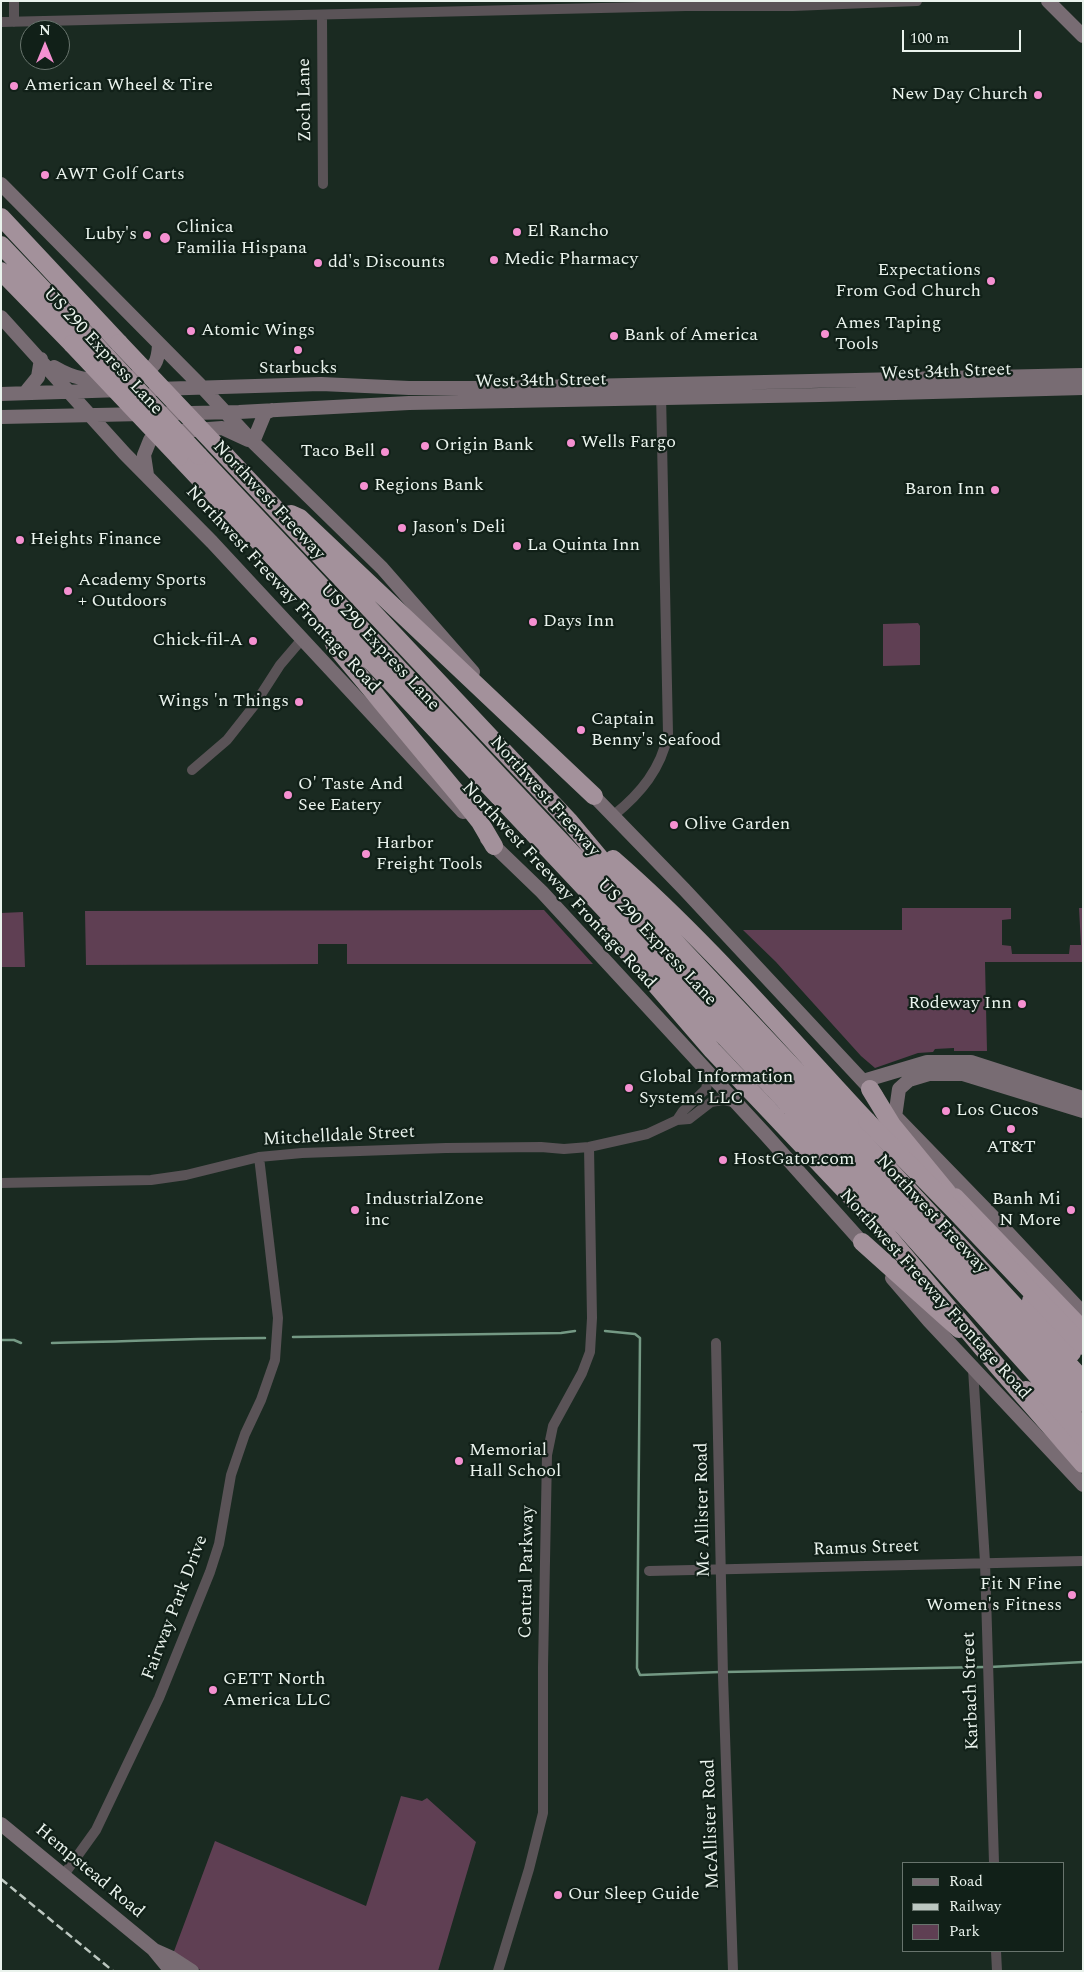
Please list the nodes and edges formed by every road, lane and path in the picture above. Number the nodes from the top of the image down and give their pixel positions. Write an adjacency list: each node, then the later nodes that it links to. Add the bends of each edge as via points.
1 (14, 1): 6 (street)
2 (917, 1): 4 (street)
3 (1048, 1): 7 (main road)
4 (322, 16): 6 (street); 9 (street, Zoch Lane)
5 (1, 22): 6 (street)
6 (14, 22)
7 (1083, 36)
8 (1, 184): 14 (main road)
9 (323, 184)
10 (1, 217): 36 (highway, Northwest Freeway, bridge)
11 (1, 245): 64 (highway, US 290 Express Lane, bridge, via 892,1194)
12 (1, 271): 37 (highway, Northwest Freeway, bridge)
13 (1, 317): 15 (main road, Northwest Freeway Frontage Road)
14 (159, 345): 15 (main road, via 158,359 149,371 121,380 84,380 69,376); 19 (main road)
15 (41, 359): 23 (main road, Northwest Freeway Frontage Road); 25 (main road, via 38,377)
16 (1083, 375): 17 (main road, West 34th Street)
17 (863, 380): 22 (main road, West 34th Street); 27 (main road)
18 (321, 384): 19 (main road, West 34th Street); 20 (main road, West 34th Street); 29 (main road)
19 (202, 387): 23 (main road, West 34th Street); 31 (main road)
20 (409, 388): 24 (main road, West 34th Street); 28 (main road)
21 (1083, 388): 27 (main road, West 34th Street)
22 (661, 391): 24 (main road, West 34th Street); 27 (main road, West 34th Street); 41 (street, via 668,734 665,748 648,782)
23 (70, 392): 25 (main road, West 34th Street); 32 (main road, Northwest Freeway Frontage Road)
24 (596, 392): 28 (main road, West 34th Street)
25 (25, 393): 26 (main road, West 34th Street)
26 (1, 394)
27 (863, 394)
28 (409, 404): 29 (main road, West 34th Street)
29 (320, 408): 30 (main road, West 34th Street)
30 (272, 410): 31 (main road, West 34th Street); 34 (main road, via 265,412)
31 (226, 412): 32 (main road, West 34th Street); 34 (main road)
32 (92, 415): 33 (main road, West 34th Street); 35 (main road, Northwest Freeway Frontage Road)
33 (1, 417)
34 (253, 442): 35 (main road, via 222,428 168,432 150,440 144,455); 40 (main road, via 382,568 495,697)
35 (147, 475): 38 (main road, Northwest Freeway Frontage Road)
36 (273, 507): 40 (highway, via 300,518); 42 (highway, Northwest Freeway)
37 (321, 609): 43 (highway, via 335,646 463,800); 44 (highway, Northwest Freeway)
38 (303, 638): 39 (street, via 227,740); 43 (main road, Northwest Freeway Frontage Road)
39 (192, 770)
40 (594, 796): 41 (main road)
41 (614, 815): 46 (main road)
42 (570, 822): 60 (highway, bridge, via 651,893 713,955); 63 (highway, Northwest Freeway, via 630,894)
43 (494, 846): 45 (main road, Northwest Freeway Frontage Road, via 542,892)
44 (570, 873): 65 (highway, Northwest Freeway, via 901,1224); 67 (highway, bridge, via 577,895 683,1018 887,1235)
45 (709, 1074): 48 (main road, Northwest Freeway Frontage Road); 51 (street, Mitchelldale Street, via 706,1089)
46 (867, 1085): 47 (main road, via 927,1062 971,1062); 50 (main road); 54 (highway, via 892,1125)
47 (1083, 1098)
48 (736, 1103): 51 (street, Mitchelldale Street, via 711,1102 689,1119); 56 (main road, Northwest Freeway Frontage Road)
49 (1083, 1110): 50 (main road, via 963,1074 929,1074 908,1080 899,1090)
50 (895, 1117): 57 (main road)
51 (676, 1120): 52 (street, Mitchelldale Street, via 647,1134)
52 (589, 1147): 53 (street, Mitchelldale Street, via 446,1148); 81 (street, Central Parkway, via 592,1318 589,1356 553,1426 547,1455 543,1814)
53 (259, 1156): 55 (street, Mitchelldale Street, via 186,1175 151,1180); 76 (street, Fairway Park Drive, via 278,1318 275,1360 230,1475 220,1544 162,1689 96,1830)
54 (939, 1180): 58 (highway); 62 (highway)
55 (1, 1183)
56 (862, 1242): 61 (main road, Northwest Freeway Frontage Road); 66 (highway)
57 (1083, 1313)
58 (1083, 1330)
59 (716, 1343): 71 (street, Mc Allister Road)
60 (1083, 1346)
61 (973, 1368): 68 (main road, Northwest Freeway Frontage Road); 70 (street, Karbach Street)
62 (1083, 1368)
63 (1083, 1380)
64 (1083, 1403)
65 (1083, 1426)
66 (1083, 1441)
67 (1083, 1464)
68 (1083, 1485)
69 (1083, 1560): 70 (street, Ramus Street)
70 (985, 1562): 71 (street, Ramus Street); 75 (street, Karbach Street)
71 (722, 1569): 72 (street, Ramus Street); 73 (street, Mc Allister Road)
72 (649, 1571)
73 (723, 1671): 82 (street, McAllister Road)
74 (1, 1824): 76 (main road, Hempstead Road)
75 (994, 1862)
76 (63, 1876): 77 (main road, Hempstead Road)
77 (153, 1949): 79 (main road, Hempstead Road); 80 (main road, Hempstead Road)
78 (996, 1952): 83 (street)
79 (171, 1971)
80 (192, 1971)
81 (498, 1971)
82 (733, 1971)
83 (997, 1971)

